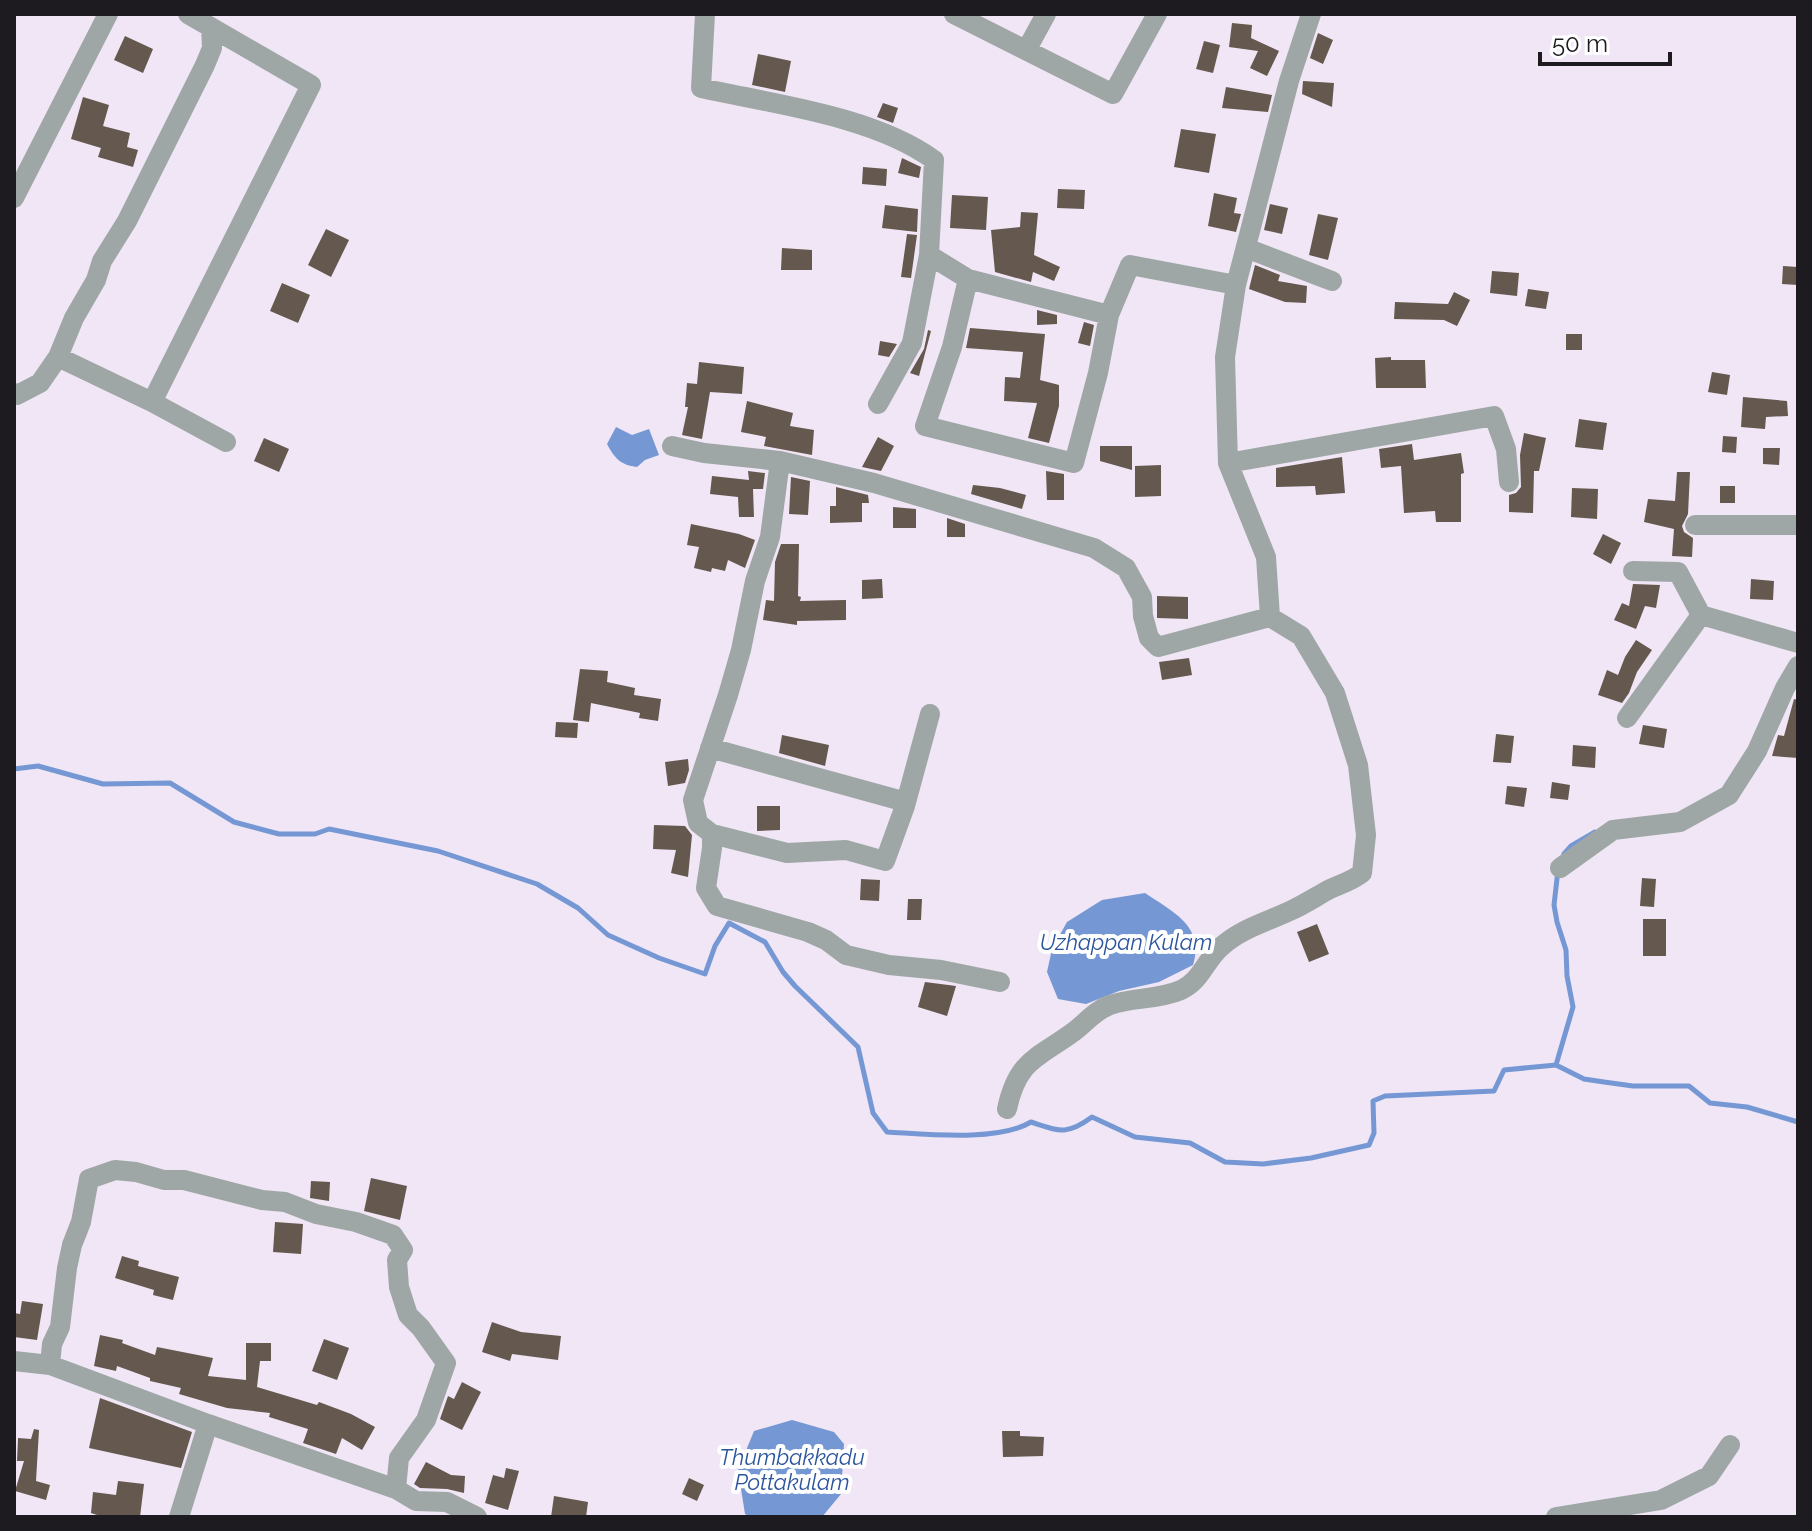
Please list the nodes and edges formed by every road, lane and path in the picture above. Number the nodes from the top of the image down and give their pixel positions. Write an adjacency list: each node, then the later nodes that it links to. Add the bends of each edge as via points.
1 (108, 14): 10 (street)
2 (188, 14): 8 (street)
3 (705, 14): 12 (street, via 701,88 857,123 915,146 934,160)
4 (954, 14): 9 (street)
5 (1046, 14): 9 (street)
6 (1157, 14): 9 (street, via 1113,94)
7 (1311, 14): 11 (street)
8 (211, 27): 17 (street, via 212,48 205,65); 19 (street, via 311,85)
9 (1027, 49)
10 (14, 198)
11 (1246, 248): 14 (street); 15 (street)
12 (929, 255): 13 (street); 20 (street, via 912,343)
13 (968, 279): 16 (street); 16 (street, via 925,426 974,440 1074,463)
14 (1332, 281)
15 (1236, 285): 16 (street, via 1130,265); 24 (street, via 1225,357)
16 (1109, 315)
17 (58, 357): 18 (street, via 40,383); 19 (street)
18 (14, 393)
19 (152, 402): 21 (street)
20 (878, 404)
21 (226, 442)
22 (672, 446): 23 (street)
23 (780, 461): 30 (street, via 1094,548 1126,568 1142,597 1149,638 1158,647); 35 (street, via 770,537)
24 (1228, 463): 25 (street, via 1494,416 1506,449); 30 (street, via 1266,557)
25 (1509, 482)
26 (1695, 525): 27 (street)
27 (1798, 525)
28 (1633, 571): 29 (street, via 1678,572)
29 (1701, 615): 31 (street); 34 (street)
30 (1270, 617): 40 (street, via 1301,636 1335,693 1358,765 1366,835 1362,873 1238,934 1221,946 1195,982 1180,990 1097,1011 1023,1067)
31 (1798, 643)
32 (1798, 666): 38 (street, via 1729,795 1680,822 1613,830)
33 (930, 714): 36 (street)
34 (1627, 718)
35 (710, 748): 36 (street); 37 (street, via 693,800 698,823)
36 (906, 802): 37 (street, via 885,861 846,850 787,853)
37 (712, 834): 39 (street, via 706,888 717,906 808,932 846,955)
38 (1560, 868)
39 (1000, 982)
40 (1007, 1109)
41 (14, 1361): 42 (street)
42 (50, 1365): 43 (street); 45 (street, via 89,1179 115,1170 184,1180 285,1202 393,1235 403,1250 397,1276 408,1315 446,1363 426,1420 399,1458)
43 (208, 1424): 45 (street); 47 (street)
44 (1730, 1445): 49 (street, via 1709,1476 1661,1500)
45 (396, 1489): 46 (street)
46 (423, 1509): 48 (street, via 447,1502)
47 (179, 1517)
48 (477, 1517)
49 (1556, 1517)

